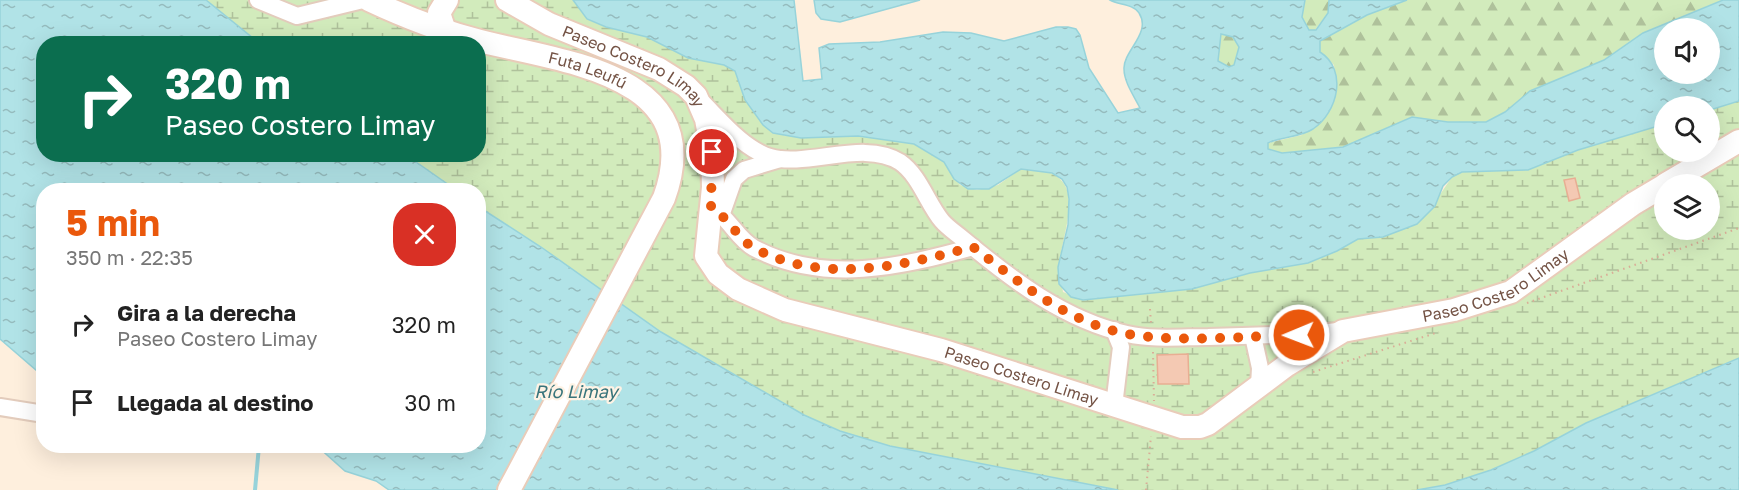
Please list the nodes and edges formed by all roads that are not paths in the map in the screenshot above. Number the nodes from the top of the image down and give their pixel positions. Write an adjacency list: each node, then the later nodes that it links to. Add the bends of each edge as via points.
1 (258, 0): 2 (street, via 297,16)
2 (363, 0)
3 (369, 0): 6 (street, Futa Leufú)
4 (447, 0): 6 (street, via 439,13)
5 (507, 0): 9 (street, Paseo Costero Limay, via 549,24 659,69)
6 (445, 32): 7 (street, Futa Leufú)
7 (462, 36)
8 (486, 42): 23 (street, Futa Leufú, via 579,64 625,83 654,105 668,129 673,156 664,198)
9 (696, 96): 11 (street, via 754,149); 14 (street, Paseo Costero Limay, via 710,136)
10 (1739, 141): 12 (street, Paseo Costero Limay)
11 (780, 159): 14 (street, via 744,170 734,179); 15 (street, via 882,155 900,162 914,176 943,222)
12 (1684, 174)
13 (1654, 192): 17 (street, Paseo Costero Limay, via 1511,292 1454,310)
14 (716, 211): 15 (street, via 753,247 815,269 879,267); 20 (street, Paseo Costero Limay, via 706,256 718,274 753,297 803,315 941,350)
15 (973, 247): 16 (street, via 1048,303)
16 (1114, 330): 18 (street, via 1163,337); 20 (street, via 1121,347)
17 (1343, 331): 18 (street); 19 (street, Paseo Costero Limay)
18 (1253, 336): 19 (street, via 1258,347)
19 (1258, 386): 20 (street, Paseo Costero Limay, via 1200,427 1182,427)
20 (1114, 406)
21 (0, 407): 22 (street)
22 (36, 413)
23 (509, 490)

